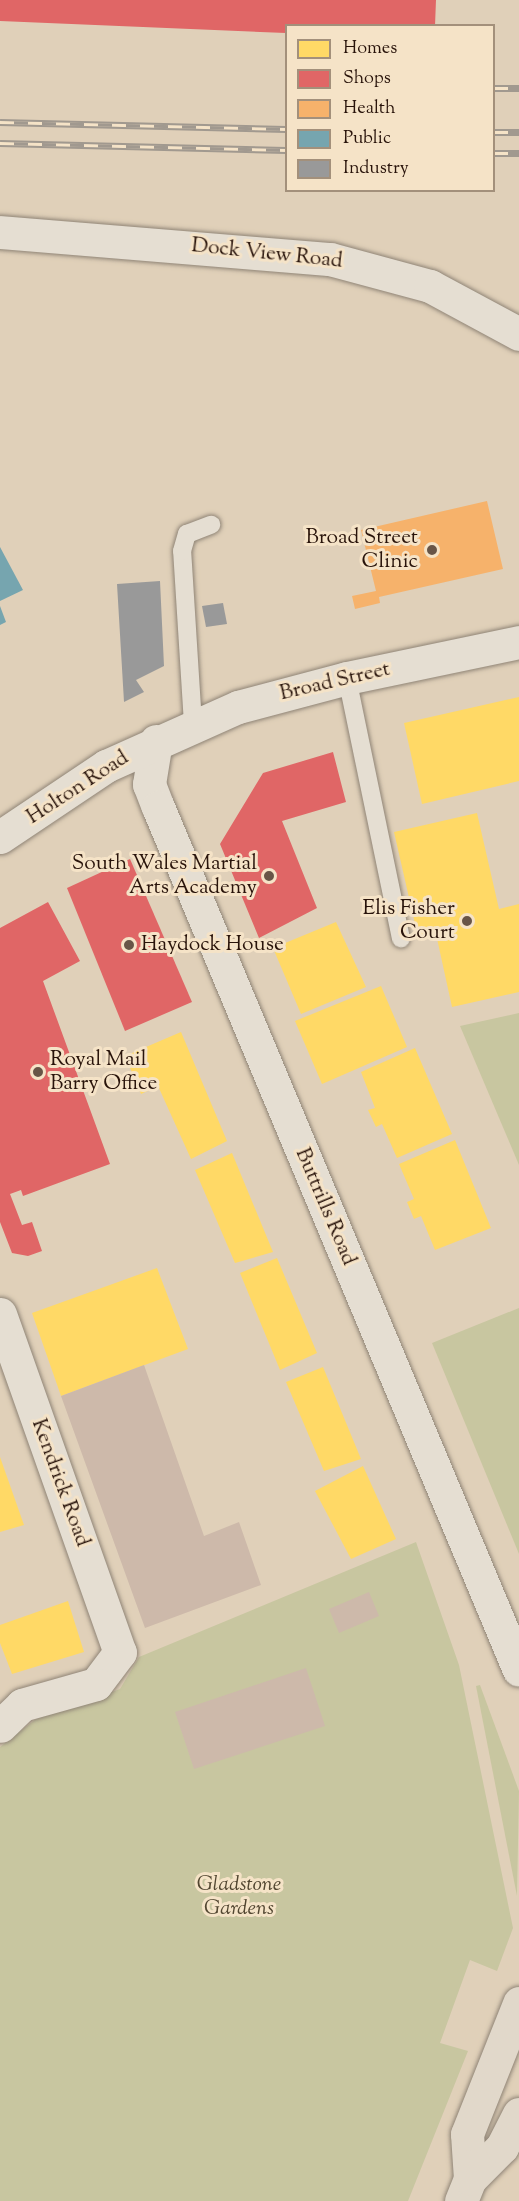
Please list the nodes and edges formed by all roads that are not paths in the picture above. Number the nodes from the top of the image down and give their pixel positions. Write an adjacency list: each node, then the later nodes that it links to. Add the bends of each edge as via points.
1 (0, 232): 2 (street, Dock View Road, via 330,259 430,286)
2 (519, 334)
3 (211, 525): 6 (lane, via 187,534 182,551)
4 (519, 642): 5 (street, Broad Street)
5 (347, 678): 6 (street, Broad Street, via 279,694); 9 (lane)
6 (193, 724): 7 (street, Broad Street)
7 (156, 741): 8 (street, Holton Road, via 106,766); 11 (street, Buttrills Road, via 149,784)
8 (0, 837)
9 (401, 938)
10 (0, 1314): 12 (street, Kendrick Road, via 120,1652 96,1683 22,1705)
11 (519, 1670)
12 (0, 1726)
13 (519, 2003): 15 (main road, via 467,2134)
14 (519, 2114): 15 (main road, via 502,2147)
15 (466, 2190)

